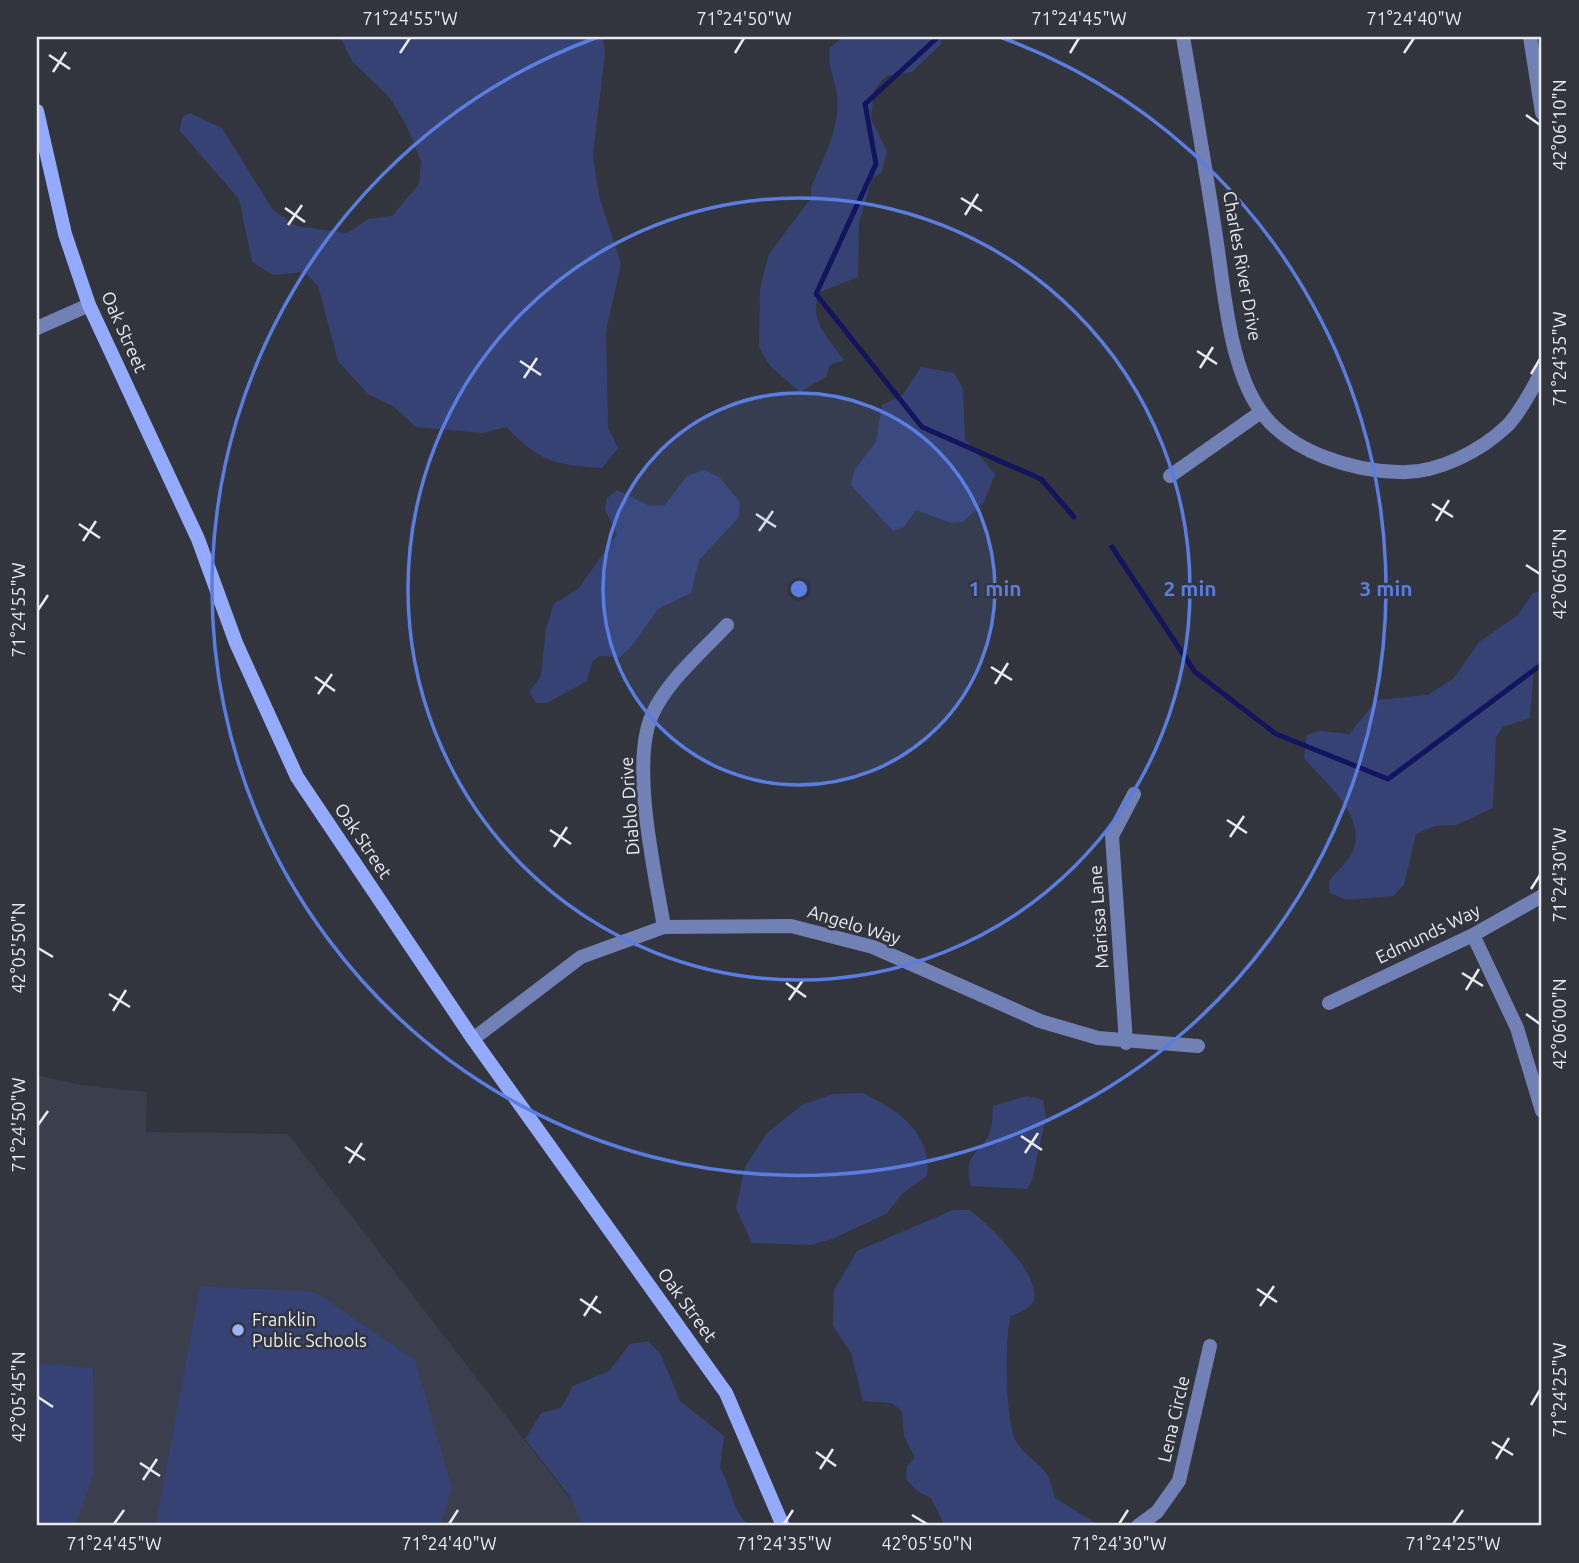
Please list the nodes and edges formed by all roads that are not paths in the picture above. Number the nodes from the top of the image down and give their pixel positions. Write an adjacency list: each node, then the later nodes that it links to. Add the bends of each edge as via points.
1 (1183, 37): 8 (street, Charles River Drive, via 1227,312 1244,378)
2 (1530, 37): 4 (street)
3 (37, 111): 5 (main road, Oak Street, via 65,234)
4 (1542, 113)
5 (89, 305): 6 (street); 16 (main road, Oak Street, via 198,539 236,643 297,777)
6 (37, 328)
7 (1542, 372): 8 (street, Charles River Drive, via 1509,424 1470,452 1426,470 1384,472 1327,458 1273,426)
8 (1261, 412): 9 (street)
9 (1170, 476)
10 (727, 625): 13 (street, Diablo Drive, via 664,696 651,716 643,753 647,819)
11 (1134, 794): 17 (street, Marissa Lane, via 1112,836)
12 (1542, 896): 14 (street, Edmunds Way)
13 (664, 927): 16 (street, Angelo Way, via 581,957); 17 (street, Angelo Way, via 791,926 873,947 1040,1021)
14 (1473, 935): 15 (street, Edmunds Way); 19 (street, via 1517,1028)
15 (1329, 1003)
16 (473, 1039): 21 (main road, Oak Street, via 726,1392)
17 (1126, 1042): 18 (street, Angelo Way)
18 (1198, 1046)
19 (1542, 1111)
20 (1210, 1346): 22 (street, Lena Circle, via 1179,1482 1157,1512)
21 (783, 1526)
22 (1138, 1526)

